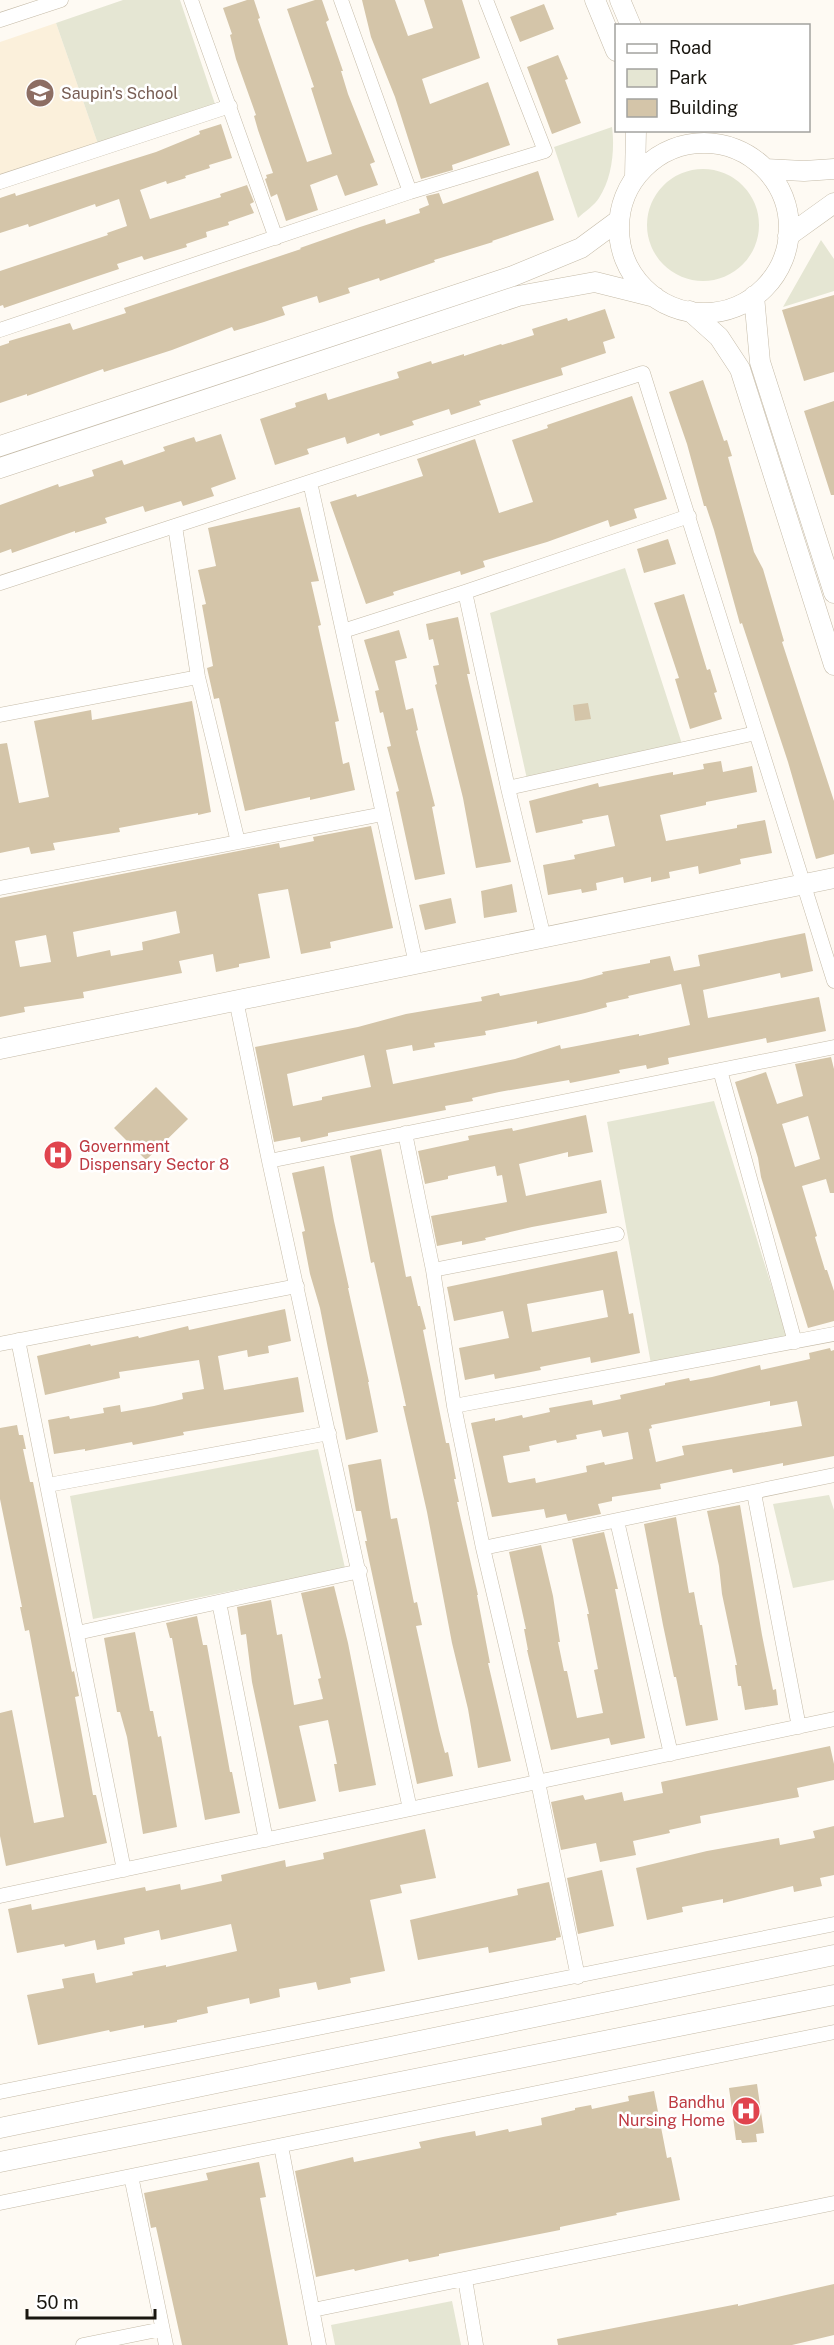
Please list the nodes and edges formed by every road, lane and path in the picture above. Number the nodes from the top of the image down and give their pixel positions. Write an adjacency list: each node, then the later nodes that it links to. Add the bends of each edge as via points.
1 (61, 0): 7 (street)
2 (191, 0): 11 (street)
3 (341, 0): 18 (street)
4 (486, 0): 18 (street, via 545,151)
5 (595, 0): 10 (street)
6 (620, 0): 9 (street)
7 (25, 6): 8 (street)
8 (0, 20)
9 (630, 24)
10 (615, 49)
11 (230, 106): 17 (street); 22 (street)
12 (636, 132): 16 (street)
13 (707, 137): 14 (street, via 738,150); 16 (street, via 653,159)
14 (765, 169): 15 (street); 21 (street, via 784,199)
15 (834, 169)
16 (635, 177): 20 (street, via 622,203)
17 (0, 182)
18 (410, 192): 22 (street)
19 (834, 203): 21 (street)
20 (619, 220): 24 (street, via 620,245 629,269); 27 (street, via 581,248 513,276)
21 (788, 236): 23 (street, via 782,262)
22 (276, 238): 26 (street)
23 (754, 296): 25 (street, via 722,310); 34 (street, via 760,362)
24 (655, 297): 25 (street); 28 (street, via 595,282 518,296)
25 (690, 311): 36 (street, via 719,338 740,369)
26 (0, 330)
27 (0, 446)
28 (0, 468)
29 (310, 482): 30 (street, via 643,373); 31 (street); 35 (street)
30 (689, 516): 33 (street); 39 (street)
31 (175, 526): 32 (street); 37 (street)
32 (0, 583)
33 (465, 592): 35 (street); 40 (street)
34 (834, 593)
35 (343, 631): 41 (street)
36 (834, 665)
37 (198, 677): 38 (street); 42 (street)
38 (0, 715)
39 (756, 733): 40 (street); 44 (street)
40 (508, 788): 46 (street)
41 (383, 814): 42 (street); 47 (street)
42 (238, 842): 45 (street)
43 (834, 878): 44 (street)
44 (804, 884): 46 (street); 48 (street)
45 (0, 888)
46 (544, 938): 47 (street)
47 (416, 963): 49 (street)
48 (834, 981)
49 (236, 1000): 51 (street); 54 (street)
50 (834, 1047): 52 (street)
51 (0, 1049)
52 (720, 1070): 53 (street); 60 (street)
53 (405, 1133): 54 (street); 56 (street)
54 (269, 1161): 57 (street)
55 (616, 1234): 56 (street)
56 (433, 1270): 62 (street)
57 (297, 1286): 59 (street); 63 (street)
58 (834, 1334): 60 (street)
59 (18, 1340): 61 (street); 65 (street)
60 (795, 1342): 62 (street)
61 (0, 1344)
62 (454, 1406): 68 (street)
63 (329, 1433): 65 (street); 69 (street)
64 (834, 1475): 66 (street)
65 (48, 1485): 71 (street)
66 (754, 1493): 67 (street); 73 (street)
67 (617, 1521): 68 (street); 74 (street)
68 (483, 1548): 75 (street)
69 (360, 1572): 70 (street); 76 (street)
70 (219, 1602): 71 (street); 77 (street)
71 (77, 1633): 78 (street)
72 (834, 1719): 73 (street)
73 (799, 1727): 74 (street)
74 (671, 1754): 75 (street)
75 (538, 1782): 76 (street); 82 (street)
76 (410, 1809): 77 (street)
77 (266, 1840): 78 (street)
78 (124, 1870): 79 (street)
79 (0, 1896)
80 (834, 1924): 82 (street)
81 (834, 1954): 86 (street)
82 (578, 1977): 85 (street)
83 (834, 1995): 88 (street)
84 (834, 2032): 87 (street)
85 (0, 2092)
86 (1, 2125): 88 (street)
87 (281, 2146): 89 (street); 93 (street)
88 (3, 2162)
89 (131, 2176): 90 (street); 94 (street)
90 (0, 2203)
91 (834, 2204): 92 (street)
92 (465, 2279): 93 (street); 98 (street)
93 (313, 2310): 97 (street)
94 (162, 2329): 95 (street); 96 (street)
95 (83, 2345)
96 (166, 2345)
97 (320, 2345)
98 (476, 2345)

